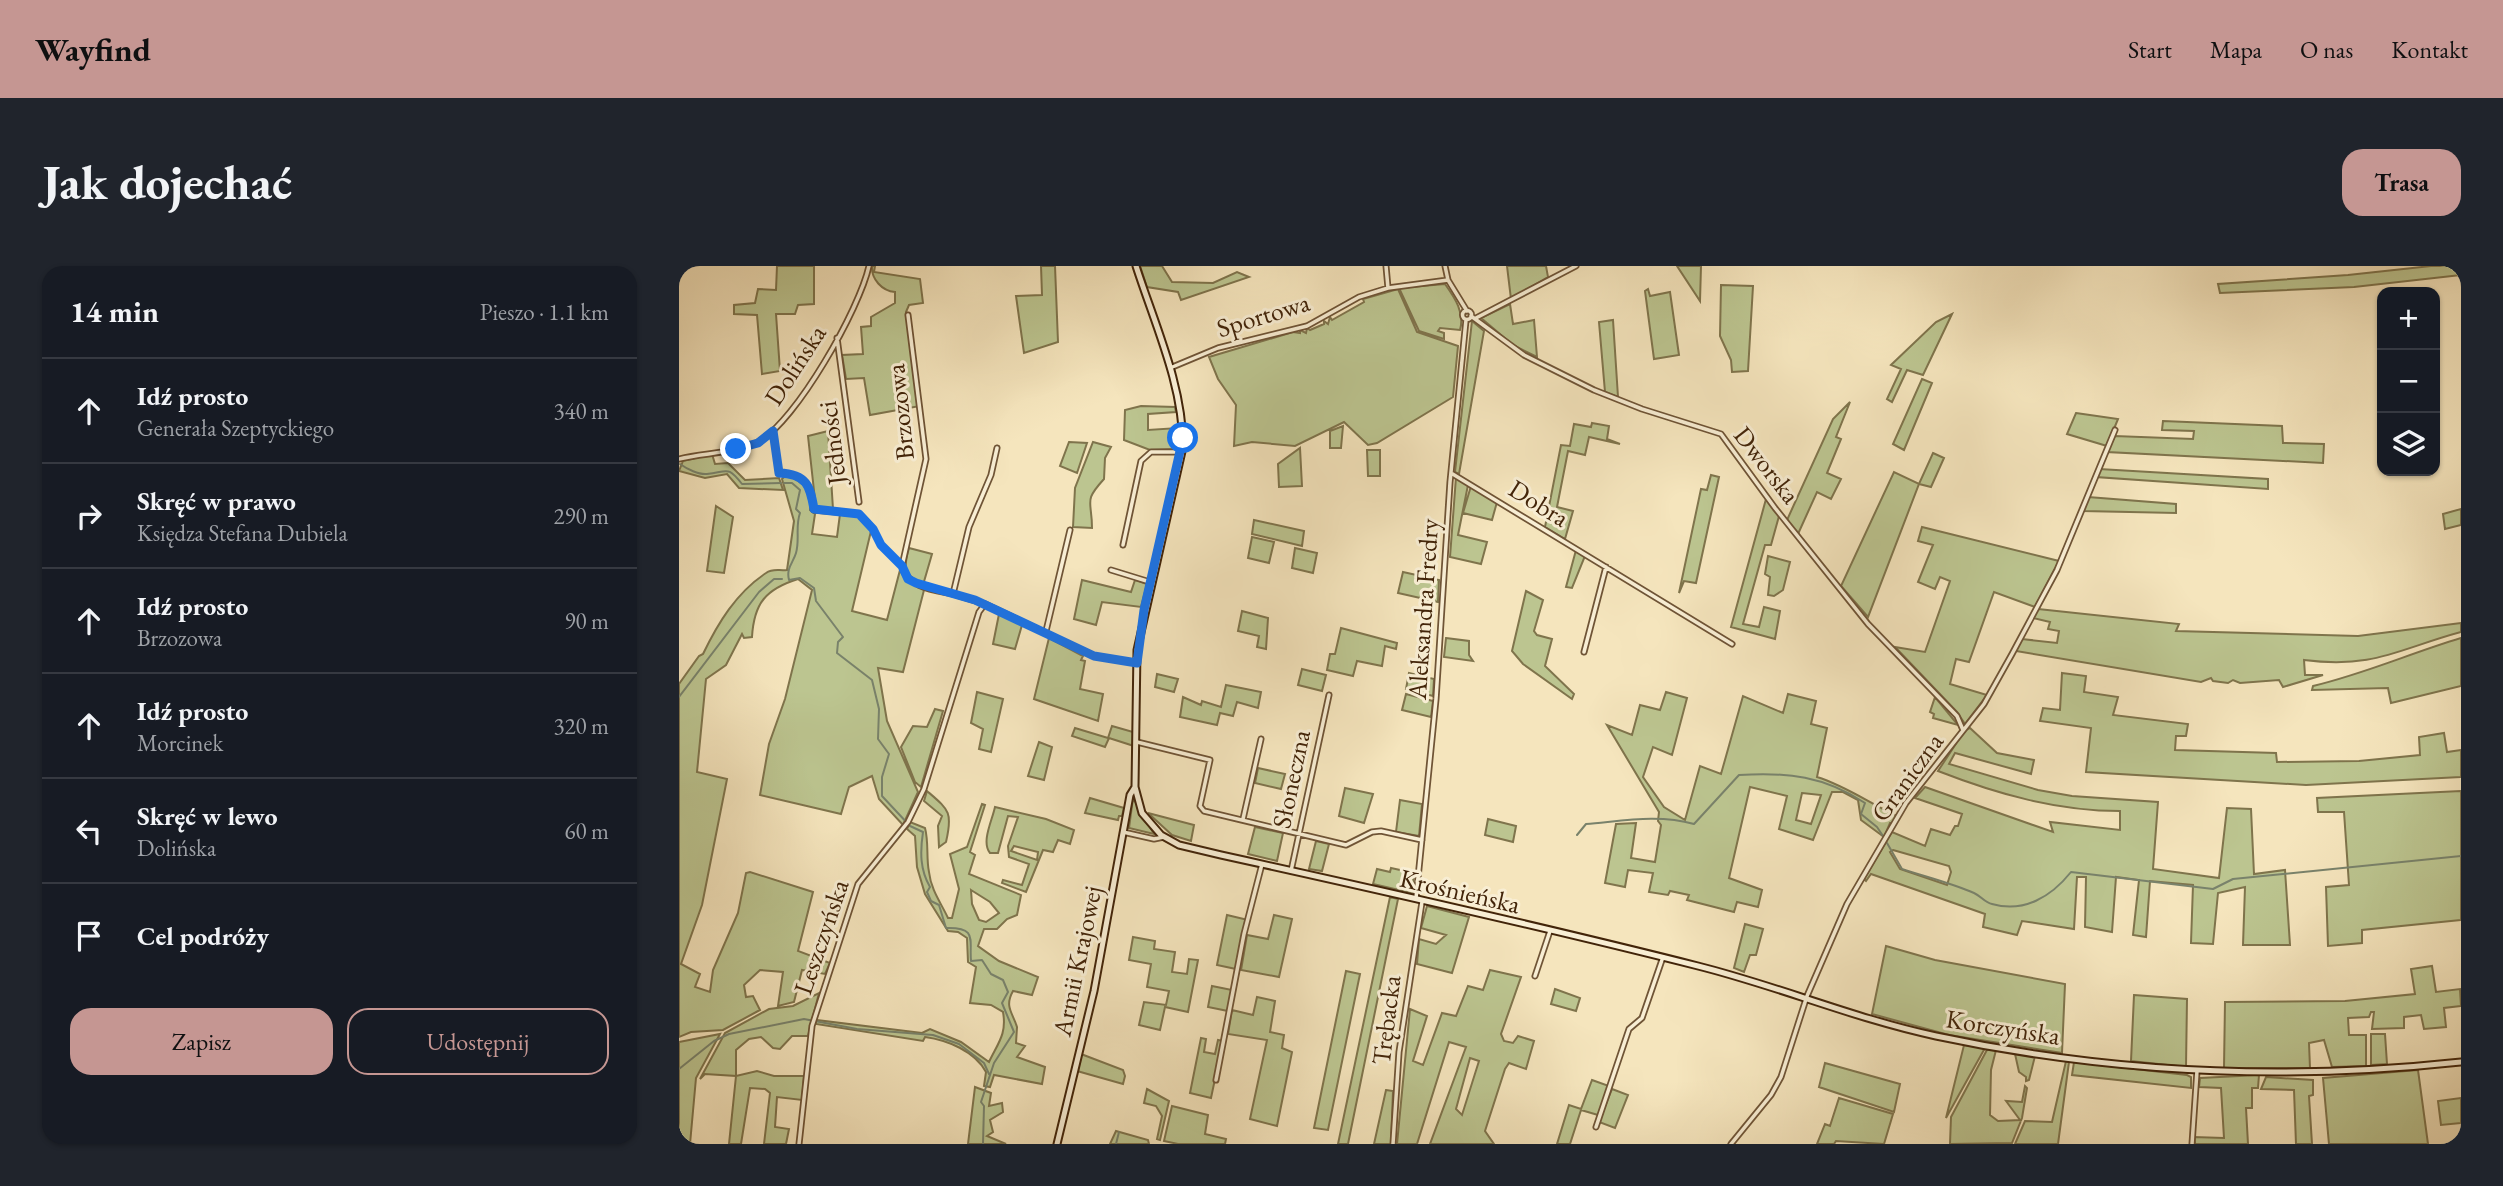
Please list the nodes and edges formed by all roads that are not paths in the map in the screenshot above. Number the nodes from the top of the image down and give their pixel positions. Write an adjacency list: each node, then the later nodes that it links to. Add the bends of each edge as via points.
1 (869, 266): 12 (street, Dolińska, via 859,300)
2 (1136, 266): 13 (main road)
3 (1386, 266): 7 (street)
4 (1445, 266): 6 (street, Dworska)
5 (1576, 266): 10 (street)
6 (1448, 280): 7 (street, Sportowa); 8 (street, Dworska)
7 (1388, 288): 13 (street, Sportowa, via 1359,297 1307,326 1219,348)
8 (1467, 311): 10 (street, Dworska); 11 (street, Aleksandra Fredry, via 1462,315)
9 (908, 315): 23 (street, Brzozowa, via 926,459)
10 (1473, 317): 11 (street); 34 (street, Dworska, via 1524,355 1594,390 1721,434 1826,573 1957,716)
11 (1467, 320): 19 (street, Aleksandra Fredry)
12 (837, 338): 15 (street, Dolińska); 20 (street, Jedności)
13 (1170, 369): 17 (main road, via 1181,405)
14 (2115, 430): 34 (street, Graniczna, via 2057,570 2001,674)
15 (773, 431): 18 (street, Dolińska, via 750,446); 23 (street, via 779,473 803,479 812,492 814,509 865,518 881,545)
16 (997, 448): 27 (street, via 969,527)
17 (1182, 452): 22 (street, via 1151,453 1141,461); 26 (main road)
18 (679, 459)
19 (1451, 473): 24 (street, Dobra); 42 (street, Aleksandra Fredry)
20 (859, 502)
21 (1070, 530): 29 (street)
22 (1123, 545)
23 (902, 566): 27 (street, via 908,579)
24 (1606, 567): 30 (street, Dobra); 31 (street)
25 (1111, 570): 26 (street)
26 (1150, 582): 32 (main road)
27 (953, 594): 28 (street)
28 (985, 604): 29 (street); 54 (street, Leszczyńska, via 945,715 930,774 908,822 858,884 812,1024)
29 (1046, 631): 32 (street, via 1094,656)
30 (1732, 644)
31 (1584, 652)
32 (1137, 663): 36 (main road)
33 (1329, 695): 40 (street, Słoneczna)
34 (1963, 730): 49 (street, Graniczna, via 1906,803 1847,904)
35 (1261, 739): 38 (street)
36 (1137, 742): 37 (main road); 38 (street, via 1210,760 1200,806 1204,811)
37 (1135, 787): 39 (main road, Armii Krajowej); 41 (main road, Krośnieńska, via 1142,813)
38 (1243, 820): 40 (street)
39 (1123, 832): 41 (street); 55 (main road, Armii Krajowej, via 1094,991)
40 (1299, 834): 42 (street, via 1346,845 1381,831); 44 (street, Słoneczna)
41 (1164, 837): 43 (main road, Krośnieńska, via 1179,845)
42 (1422, 840): 45 (street, Aleksandra Fredry)
43 (1262, 864): 44 (main road, Krośnieńska); 52 (street)
44 (1291, 872): 45 (main road, Krośnieńska)
45 (1419, 901): 46 (main road, Krośnieńska); 56 (street, Trębacka, via 1399,1052)
46 (1550, 931): 47 (main road, Krośnieńska); 48 (street)
47 (1663, 957): 49 (main road, Krośnieńska); 53 (street, via 1642,1018 1629,1030)
48 (1535, 976)
49 (1807, 996): 51 (main road, Korczyńska, via 1936,1036 2072,1058); 57 (street, Graniczna, via 1781,1077)
50 (2461, 1062): 51 (main road, Korczyńska, via 2317,1073)
51 (2197, 1071): 58 (street)
52 (1216, 1080)
53 (1596, 1127)
54 (799, 1144)
55 (1056, 1144)
56 (1393, 1144)
57 (1731, 1144)
58 (2192, 1144)

